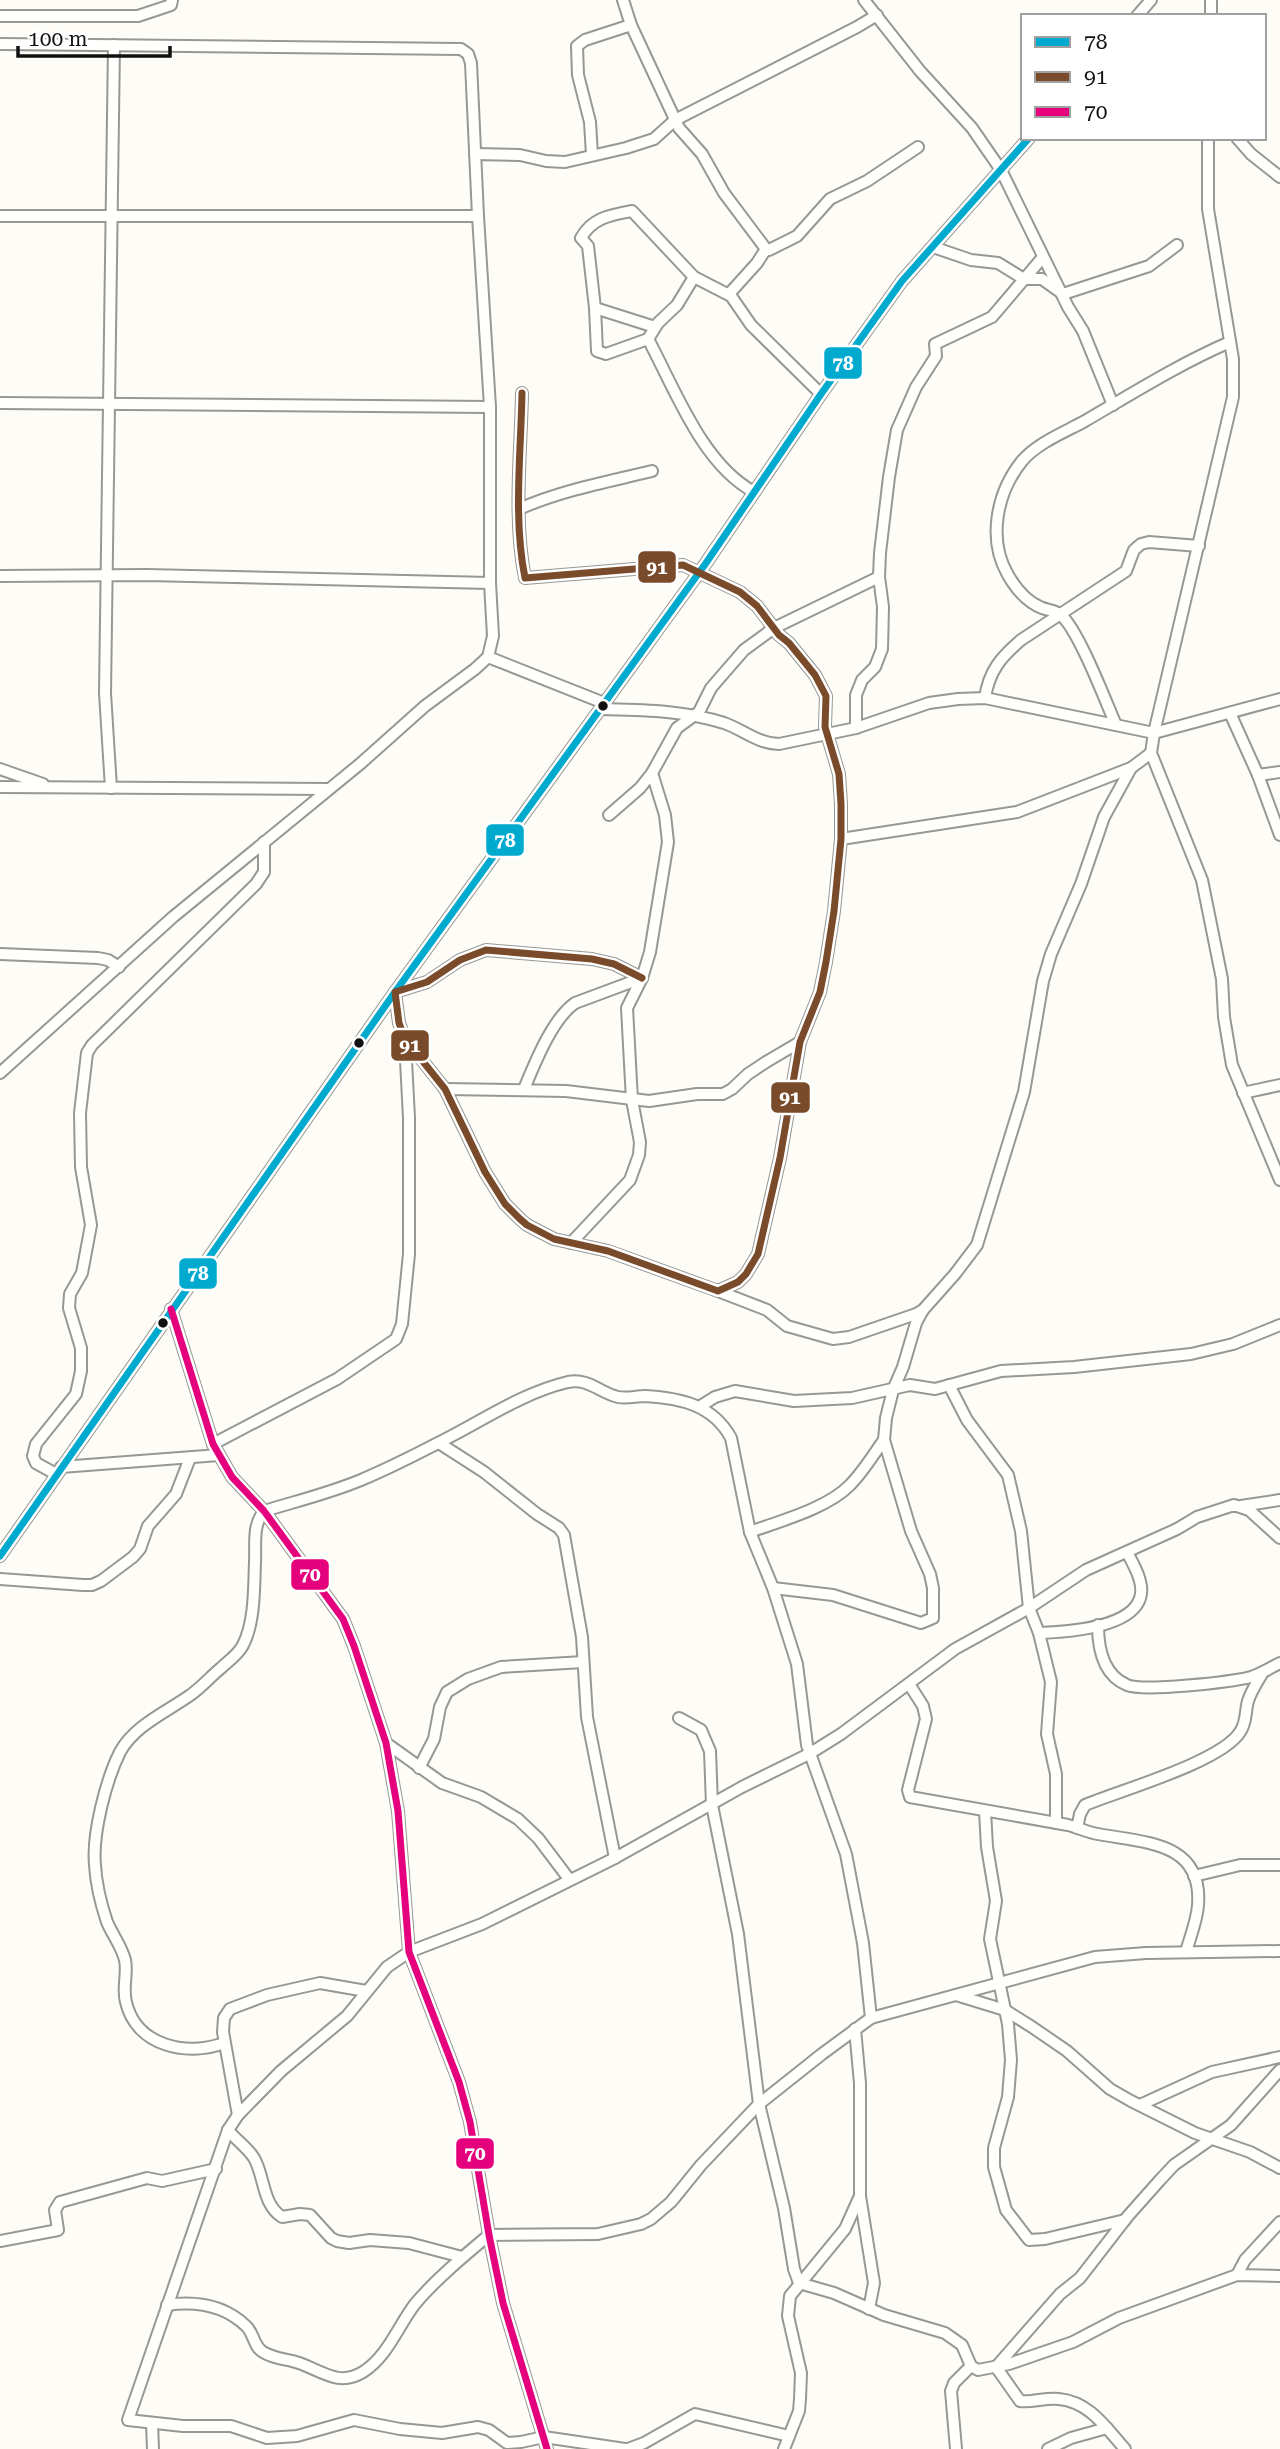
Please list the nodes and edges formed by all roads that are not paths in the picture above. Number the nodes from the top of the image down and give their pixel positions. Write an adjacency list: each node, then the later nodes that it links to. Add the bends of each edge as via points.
1 (172, 0): 7 (street, via 171,5 138,16)
2 (623, 0): 8 (street)
3 (864, 0): 6 (street)
4 (1151, 0): 5 (street)
5 (1139, 14)
6 (877, 15): 11 (street); 18 (street, via 972,128)
7 (0, 16)
8 (631, 26): 11 (street); 17 (street, via 577,46)
9 (0, 44): 10 (street)
10 (114, 45): 16 (street, via 461,49 471,63); 21 (street)
11 (675, 120): 17 (street, via 654,139); 25 (street)
12 (1027, 140): 18 (street)
13 (1208, 140): 34 (street, via 1208,209)
14 (1239, 140): 19 (street)
15 (918, 147): 25 (street, via 830,199 797,236)
16 (475, 154): 17 (street, via 565,162); 22 (street)
17 (592, 155)
18 (1001, 170): 24 (street); 26 (street)
19 (1280, 177)
20 (0, 216): 21 (street)
21 (111, 216): 22 (street); 38 (street)
22 (478, 216): 40 (street)
23 (1177, 245): 30 (street, via 1149,266)
24 (933, 247): 28 (street, via 971,260 998,263); 36 (street, via 902,281)
25 (766, 249): 29 (street)
26 (1043, 257): 28 (street); 30 (street)
27 (694, 277): 29 (street); 31 (street, via 632,212 607,215 587,226 581,238 588,246); 32 (street, via 677,305)
28 (1024, 279): 30 (street, via 1042,279); 48 (street, via 992,317 935,344 936,356 897,430)
29 (729, 294): 36 (street, via 751,325)
30 (1063, 294): 39 (street)
31 (595, 308): 32 (street); 33 (street, via 597,351 606,354)
32 (655, 327): 33 (street)
33 (648, 339): 42 (street, via 712,455 739,484)
34 (1230, 342): 39 (street, via 1196,356); 44 (street, via 1233,397)
35 (522, 393): 43 (street)
36 (821, 394): 42 (street)
37 (0, 403): 38 (street)
38 (109, 404): 40 (street); 47 (street)
39 (1113, 405): 50 (street, via 1028,455 1009,481 998,512 998,550 1009,576 1032,603)
40 (490, 407): 49 (street)
41 (652, 471): 43 (street)
42 (754, 492): 45 (street)
43 (519, 509): 45 (street, via 525,578 683,565)
44 (1199, 546): 50 (street, via 1141,544 1126,571); 60 (street)
45 (698, 573): 51 (street, via 748,598); 55 (street)
46 (0, 576): 47 (street)
47 (106, 576): 49 (street); 70 (street, via 104,693)
48 (879, 577): 51 (street); 59 (street, via 882,649 856,695)
49 (490, 583): 52 (street, via 493,636)
50 (1061, 614): 53 (street, via 1021,640 997,663); 58 (street)
51 (774, 628): 57 (street, via 744,650 711,688); 61 (street, via 822,685)
52 (488, 657): 55 (street); 71 (street)
53 (985, 698): 58 (street); 59 (street, via 929,703)
54 (1280, 699): 56 (street)
55 (602, 706): 57 (street); 79 (street)
56 (1230, 713): 60 (street); 67 (street)
57 (694, 717): 61 (street, via 723,723 766,743); 66 (street, via 677,729)
58 (1116, 725): 60 (street)
59 (856, 728): 61 (street)
60 (1154, 733): 62 (street)
61 (827, 735): 74 (street, via 839,774)
62 (1151, 753): 63 (street); 86 (street, via 1202,880 1223,979 1232,1065)
63 (1131, 768): 74 (street, via 1017,811); 92 (street, via 1104,817 1082,884 1051,954 1024,1092 977,1245)
64 (0, 769): 69 (street)
65 (1280, 772): 67 (street)
66 (652, 773): 72 (street); 78 (street, via 668,842)
67 (1258, 775): 73 (street)
68 (0, 787): 69 (street)
69 (50, 788): 70 (street)
70 (111, 788): 71 (street)
71 (327, 789): 75 (street)
72 (609, 815)
73 (1280, 835)
74 (841, 839): 81 (street, via 820,992)
75 (264, 842): 77 (street); 102 (street, via 264,872 256,884 87,1053 80,1113 81,1167 91,1225 82,1273 69,1308 81,1348 81,1371 76,1394 34,1450 36,1463)
76 (0, 954): 77 (street, via 98,958)
77 (119, 967): 82 (street)
78 (642, 978): 79 (street, via 592,959 486,950 460,960 427,982); 85 (street, via 568,1008); 87 (street, via 627,1008)
79 (395, 992): 80 (street); 91 (street)
80 (405, 1039): 84 (street); 99 (street, via 410,1118 409,1254 397,1339 287,1407)
81 (800, 1042): 87 (street, via 748,1074 727,1093); 90 (street, via 758,1254 738,1282)
82 (0, 1073)
83 (1280, 1085): 86 (street)
84 (445, 1089): 85 (street); 89 (street, via 505,1205 534,1229)
85 (524, 1089): 87 (street)
86 (1242, 1093): 88 (street)
87 (632, 1100): 89 (street, via 640,1147 635,1173)
88 (1280, 1180)
89 (571, 1242): 90 (street)
90 (718, 1291): 92 (street, via 760,1306 787,1326 833,1339)
91 (171, 1309): 99 (street); 102 (street)
92 (923, 1310): 95 (street)
93 (1280, 1325): 94 (street, via 1191,1354 1001,1371)
94 (948, 1385): 95 (street, via 932,1390 909,1385); 112 (street, via 967,1420 1008,1475 1021,1531)
95 (893, 1390): 96 (street, via 812,1401 735,1391); 97 (street)
96 (699, 1406): 98 (street, via 647,1396 620,1397 586,1382 570,1382 521,1399); 106 (street, via 723,1424 731,1438)
97 (884, 1440): 106 (street, via 842,1491); 111 (street, via 911,1531 930,1574 933,1618 921,1623 833,1595)
98 (439, 1443): 105 (street, via 359,1481); 115 (street, via 559,1528 567,1545)
99 (213, 1444): 100 (street)
100 (219, 1455): 101 (street); 105 (street, via 244,1492)
101 (190, 1458): 102 (street); 110 (street, via 176,1494 148,1525 140,1549 101,1581 92,1585)
102 (59, 1471): 109 (street)
103 (1280, 1500): 104 (street)
104 (1241, 1506): 107 (street); 108 (street, via 1197,1517)
105 (264, 1511): 120 (street, via 343,1619); 140 (street, via 254,1539 252,1609 243,1646 205,1683 127,1741 107,1792 94,1852 101,1902 124,1957 125,2001 136,2024 159,2043 187,2051)
106 (751, 1532): 111 (street)
107 (1280, 1538)
108 (1127, 1552): 112 (street, via 1086,1570); 113 (street, via 1141,1586 1139,1601 1128,1615)
109 (0, 1556)
110 (0, 1579)
111 (773, 1588): 121 (street, via 797,1664)
112 (1029, 1608): 114 (street); 118 (street, via 954,1649)
113 (1098, 1625): 114 (street); 117 (street, via 1098,1646 1105,1665 1129,1686 1182,1685)
114 (1039, 1633): 125 (street, via 1051,1682 1046,1734 1056,1774)
115 (583, 1661): 122 (street, via 493,1669 447,1692 434,1739); 127 (street, via 587,1717)
116 (1280, 1663): 117 (street)
117 (1263, 1672): 126 (street, via 1248,1702 1241,1731 1231,1743 1085,1805)
118 (909, 1684): 121 (street); 124 (street, via 926,1718 908,1795)
119 (679, 1717): 123 (street, via 705,1735 712,1764)
120 (386, 1743): 122 (street); 132 (street, via 398,1811)
121 (809, 1754): 123 (street); 138 (street, via 849,1866)
122 (419, 1768): 130 (street, via 518,1819)
123 (712, 1805): 127 (street); 143 (street, via 737,1934)
124 (985, 1811): 125 (street); 134 (street, via 996,1901 990,1939)
125 (1056, 1823): 126 (street)
126 (1077, 1828): 129 (street, via 1170,1849)
127 (615, 1858): 130 (street)
128 (1280, 1865): 129 (street, via 1240,1865)
129 (1195, 1876): 133 (street, via 1198,1907)
130 (569, 1879): 132 (street, via 482,1924)
131 (1280, 1951): 133 (street)
132 (409, 1952): 135 (street, via 387,1967); 153 (street, via 459,2082)
133 (1186, 1952): 134 (street, via 1095,1957)
134 (998, 1982): 136 (street); 137 (street)
135 (366, 1991): 140 (street, via 320,1983 235,2006 223,2022); 145 (street, via 347,2016 281,2071)
136 (956, 1995): 137 (street); 138 (street)
137 (1005, 2010): 144 (street, via 1057,2043 1110,2089); 151 (street, via 1010,2086 994,2157 1006,2210 1029,2240)
138 (871, 2018): 139 (street)
139 (855, 2029): 143 (street); 150 (street)
140 (224, 2043): 145 (street)
141 (1280, 2057): 144 (street, via 1212,2072)
142 (1280, 2070): 147 (street, via 1243,2114)
143 (759, 2104): 153 (street, via 671,2202 641,2224 598,2234); 158 (street)
144 (1142, 2104): 147 (street)
145 (239, 2115): 146 (street)
146 (228, 2130): 149 (street); 155 (street, via 256,2161 270,2203 282,2217 310,2215 337,2241 409,2243)
147 (1210, 2137): 148 (street); 151 (street, via 1174,2165)
148 (1280, 2168)
149 (215, 2169): 154 (street, via 162,2180 147,2178 60,2202 55,2210 58,2230); 159 (street)
150 (860, 2196): 158 (street, via 845,2229); 160 (street, via 874,2283)
151 (1125, 2220): 162 (street, via 1080,2278 1060,2294)
152 (1280, 2222): 156 (street)
153 (489, 2235): 155 (street); 166 (street, via 503,2303)
154 (0, 2241)
155 (462, 2257): 159 (street, via 415,2304 380,2357 367,2370 343,2379 266,2354 248,2327 218,2308)
156 (1237, 2275): 157 (street); 162 (street, via 1119,2318 1073,2342)
157 (1280, 2276)
158 (799, 2283): 160 (street); 165 (street, via 790,2296 789,2316 801,2373 800,2399)
159 (167, 2305): 163 (street, via 128,2420)
160 (869, 2309): 161 (street, via 945,2333 962,2345)
161 (971, 2366): 162 (street, via 978,2370); 171 (street, via 951,2391)
162 (996, 2367): 164 (street, via 1020,2401 1071,2402 1090,2411)
163 (152, 2423): 166 (street, via 231,2426 267,2438 297,2436 354,2420 442,2433 484,2427 506,2442 517,2443); 167 (street)
164 (1107, 2428): 172 (street); 173 (street)
165 (789, 2435): 169 (street, via 695,2414); 170 (street)
166 (544, 2437): 168 (street); 169 (street)
167 (153, 2449)
168 (547, 2449)
169 (627, 2449)
170 (784, 2449)
171 (956, 2449)
172 (1048, 2449)
173 (1125, 2449)

